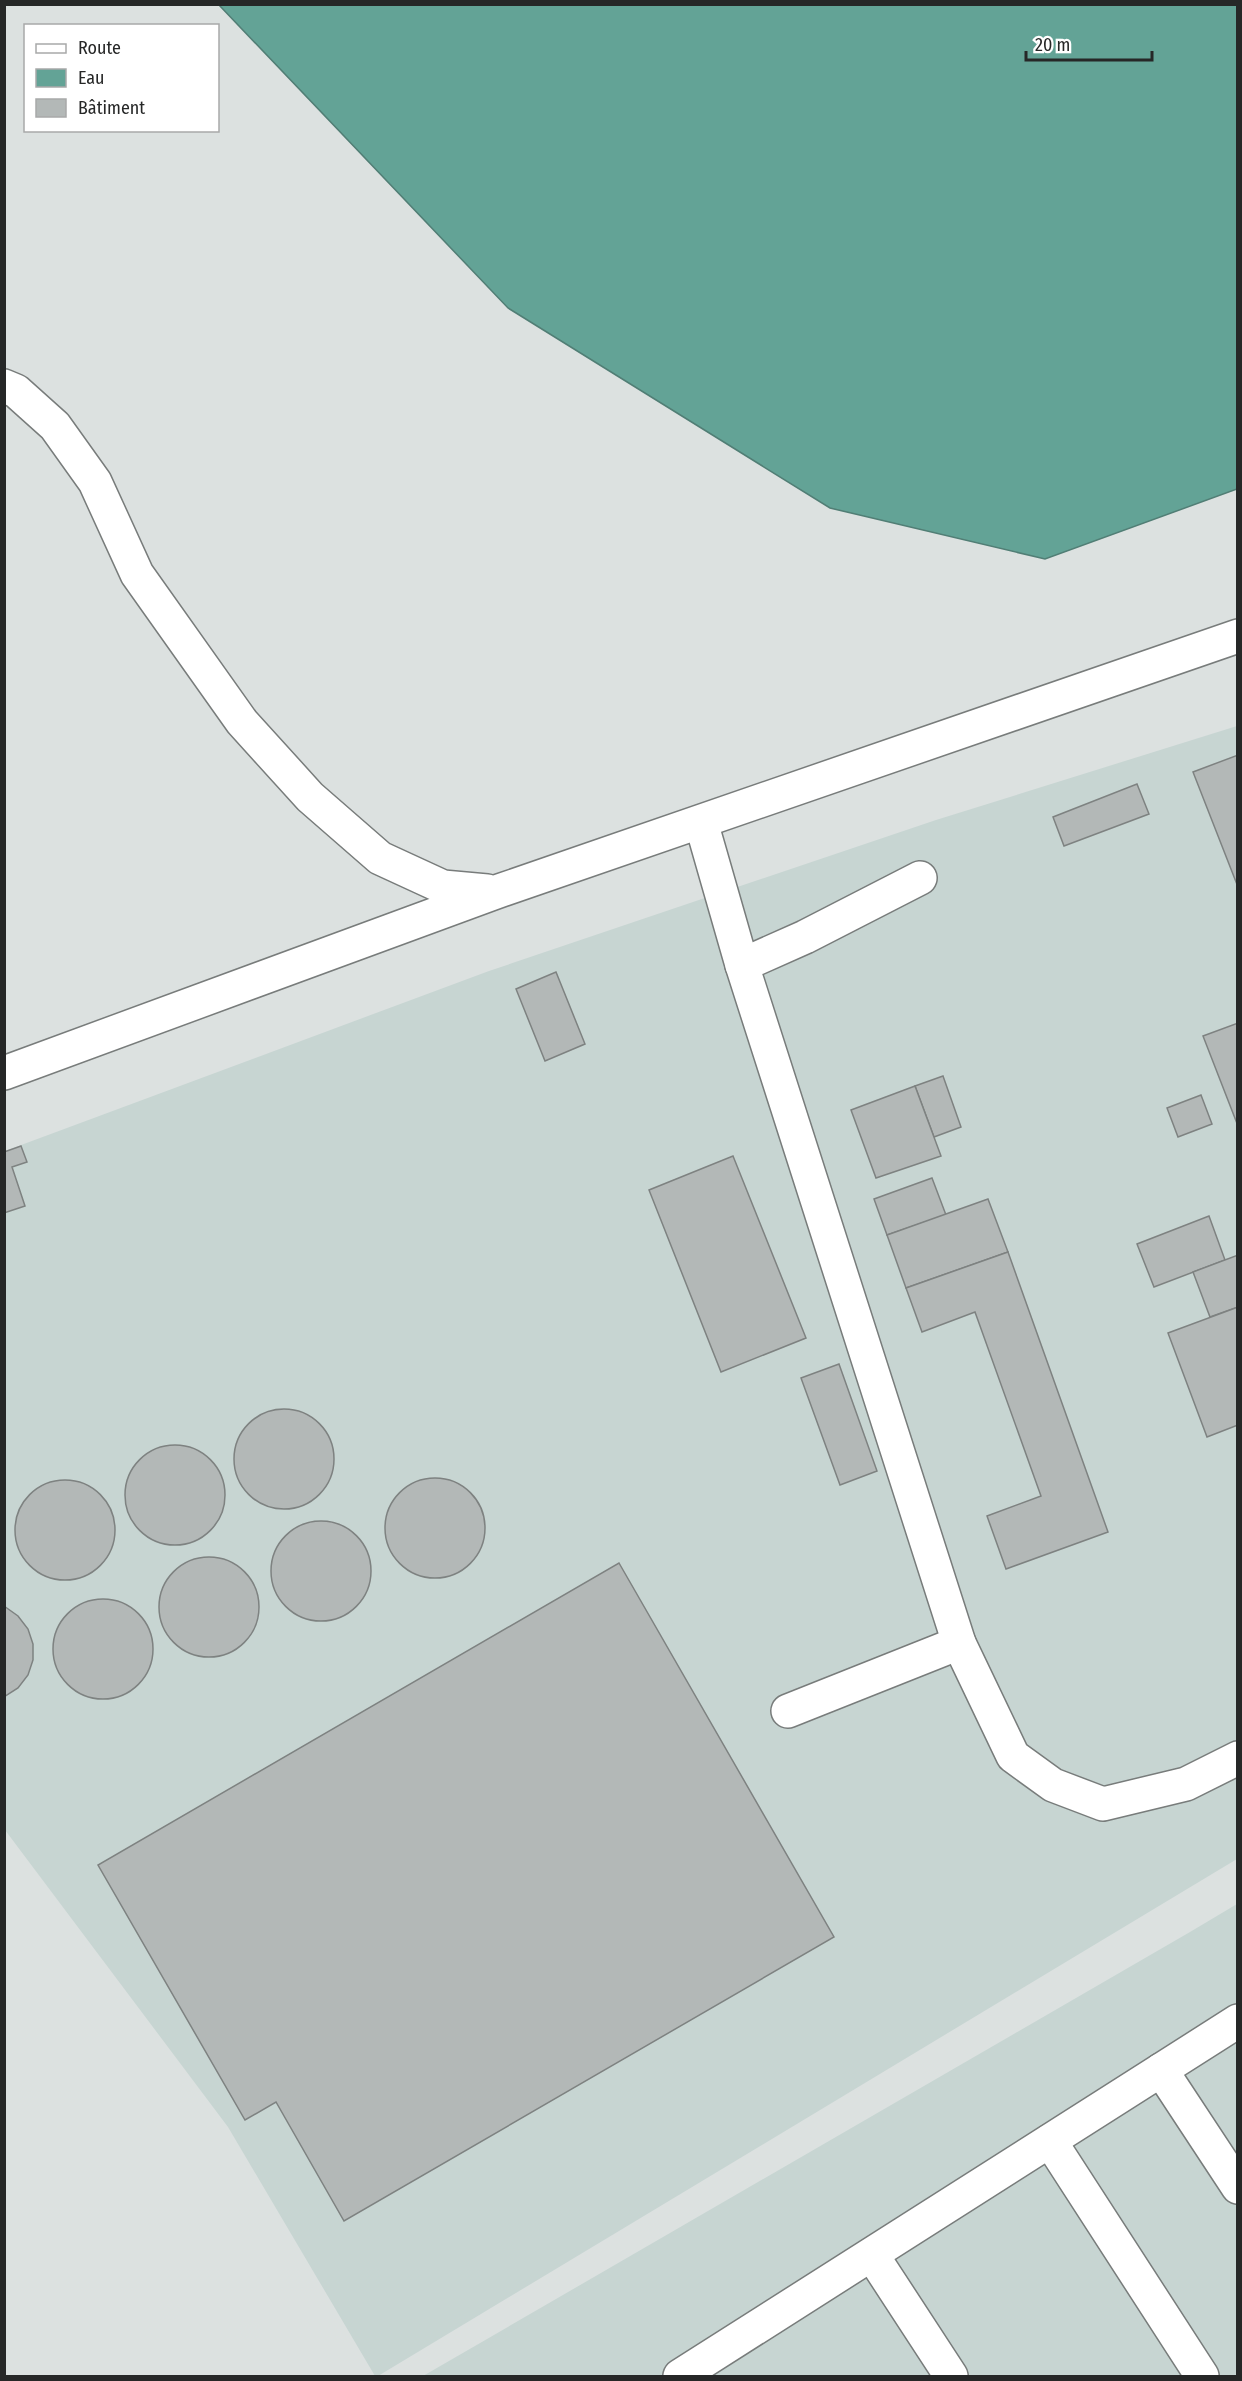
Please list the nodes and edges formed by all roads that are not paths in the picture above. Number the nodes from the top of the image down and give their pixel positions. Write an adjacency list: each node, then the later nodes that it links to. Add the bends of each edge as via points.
1 (4, 386): 5 (lane, via 56,426 95,483 137,574 242,722 310,797 380,858 443,888)
2 (1238, 636): 3 (lane)
3 (700, 822): 5 (lane); 6 (lane)
4 (920, 878): 6 (lane)
5 (496, 892): 7 (lane)
6 (741, 965): 8 (lane)
7 (4, 1073)
8 (959, 1643): 9 (lane); 10 (lane, via 1013,1756 1053,1785 1102,1804 1186,1784)
9 (788, 1710)
10 (1238, 1758)
11 (1238, 2021): 12 (lane)
12 (1161, 2070): 13 (lane); 14 (lane)
13 (1050, 2141): 15 (lane); 18 (lane)
14 (1238, 2187)
15 (872, 2255): 16 (lane); 17 (lane)
16 (692, 2373)
17 (951, 2376)
18 (1202, 2376)

